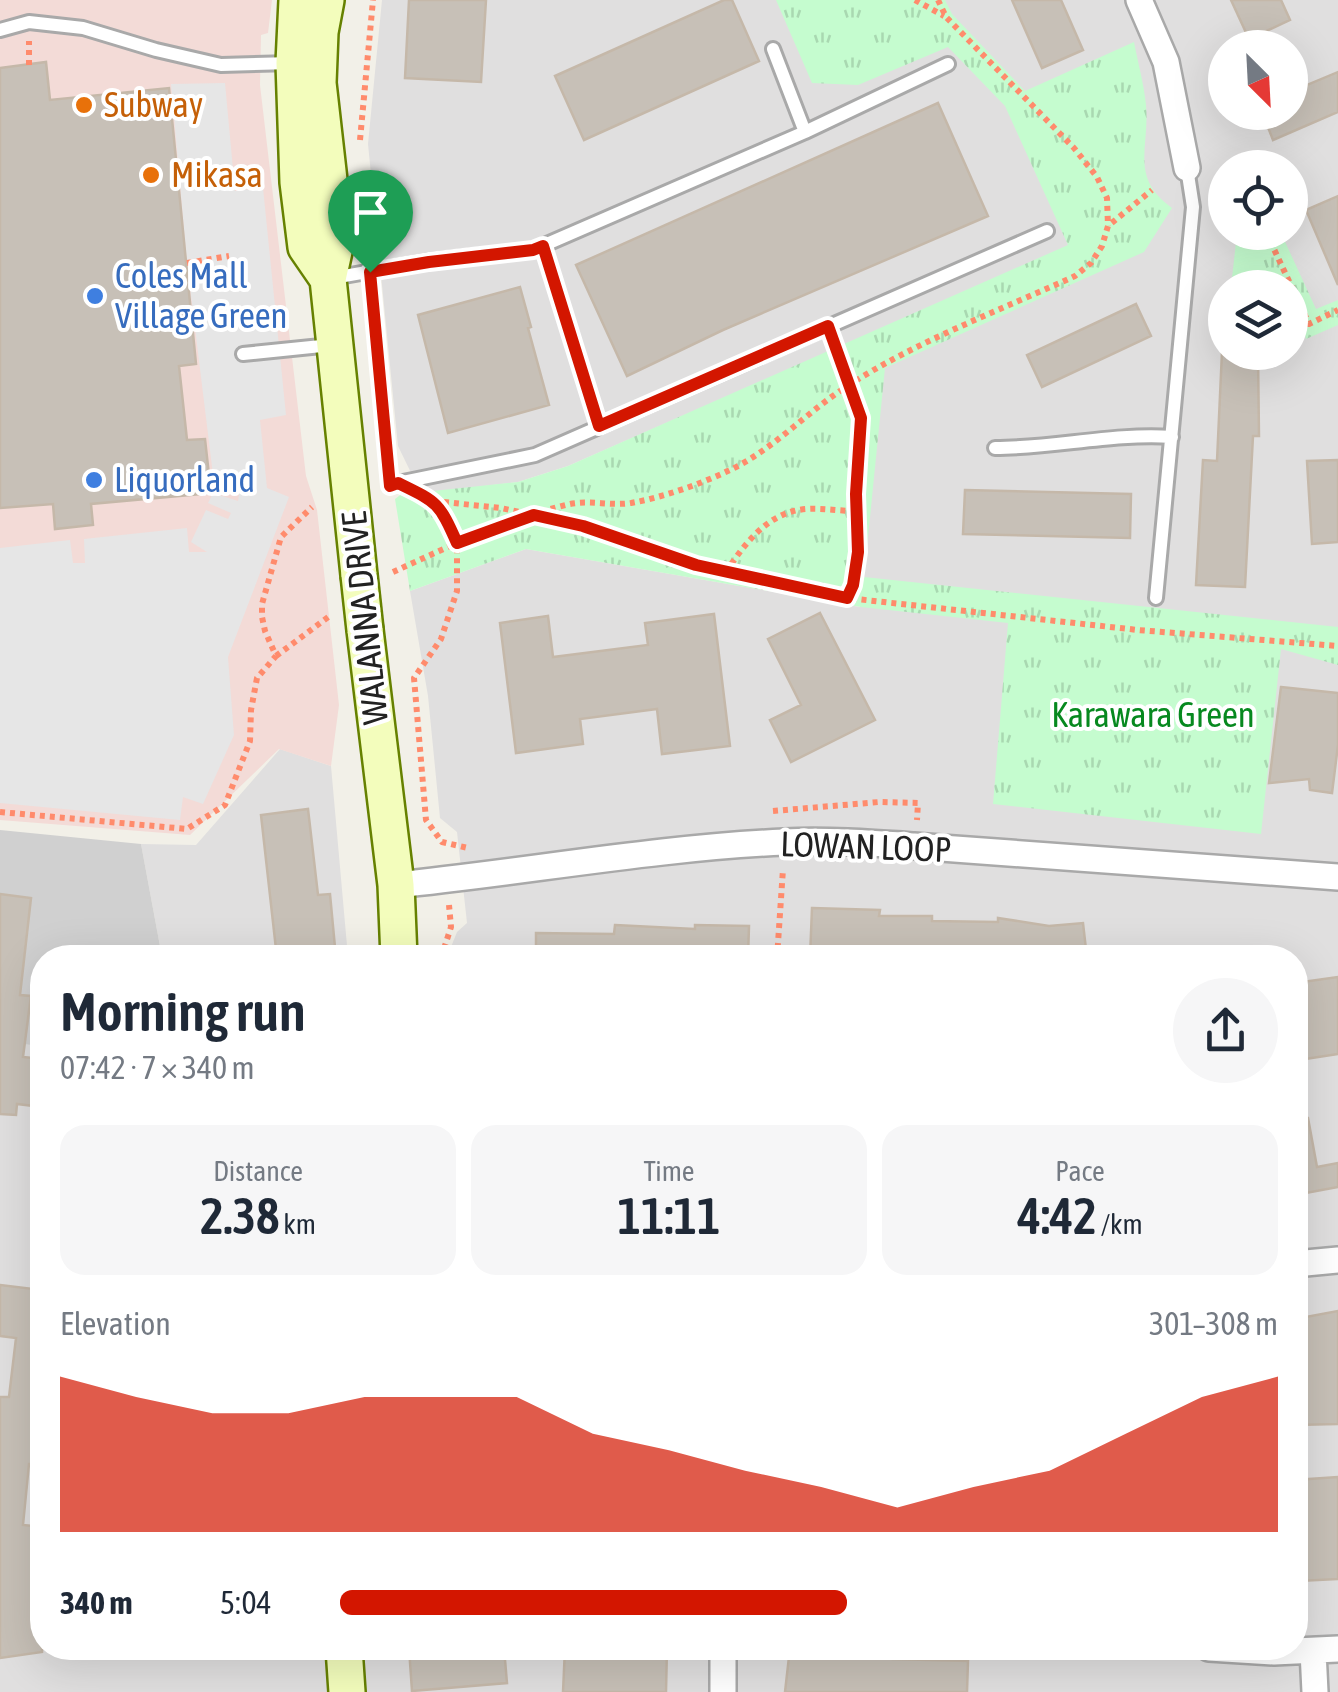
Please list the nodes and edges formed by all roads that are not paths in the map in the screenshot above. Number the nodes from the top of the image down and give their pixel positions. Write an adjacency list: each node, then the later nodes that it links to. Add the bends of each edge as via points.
1 (297, 0): 6 (street, WALANNA DRIVE)
2 (326, 0): 6 (street, WALANNA DRIVE)
3 (1139, 0): 9 (street, via 1166,62)
4 (0, 30): 6 (lane, via 29,22 83,28 221,64)
5 (773, 49): 8 (lane)
6 (306, 62): 12 (street, WALANNA DRIVE, via 298,182 306,247)
7 (948, 64): 8 (lane)
8 (805, 132): 11 (lane)
9 (1187, 168): 16 (lane, via 1193,207)
10 (1048, 231): 15 (lane)
11 (543, 246): 12 (lane); 15 (lane)
12 (328, 279): 13 (street, WALANNA DRIVE)
13 (333, 345): 14 (lane); 21 (street, WALANNA DRIVE, bridge, via 376,574 365,630)
14 (243, 354)
15 (599, 426): 18 (lane, via 535,456)
16 (1172, 437): 17 (lane); 19 (lane)
17 (995, 448)
18 (398, 483)
19 (1156, 598)
20 (1338, 877): 21 (street, LOWAN LOOP, via 785,842)
21 (396, 886): 22 (street, WALANNA DRIVE)
22 (399, 945)
23 (1338, 1260): 24 (street)
24 (1308, 1263)
25 (1326, 1650): 30 (street)
26 (345, 1660): 28 (street)
27 (723, 1660): 29 (street)
28 (347, 1692)
29 (723, 1692)
30 (1315, 1692)

